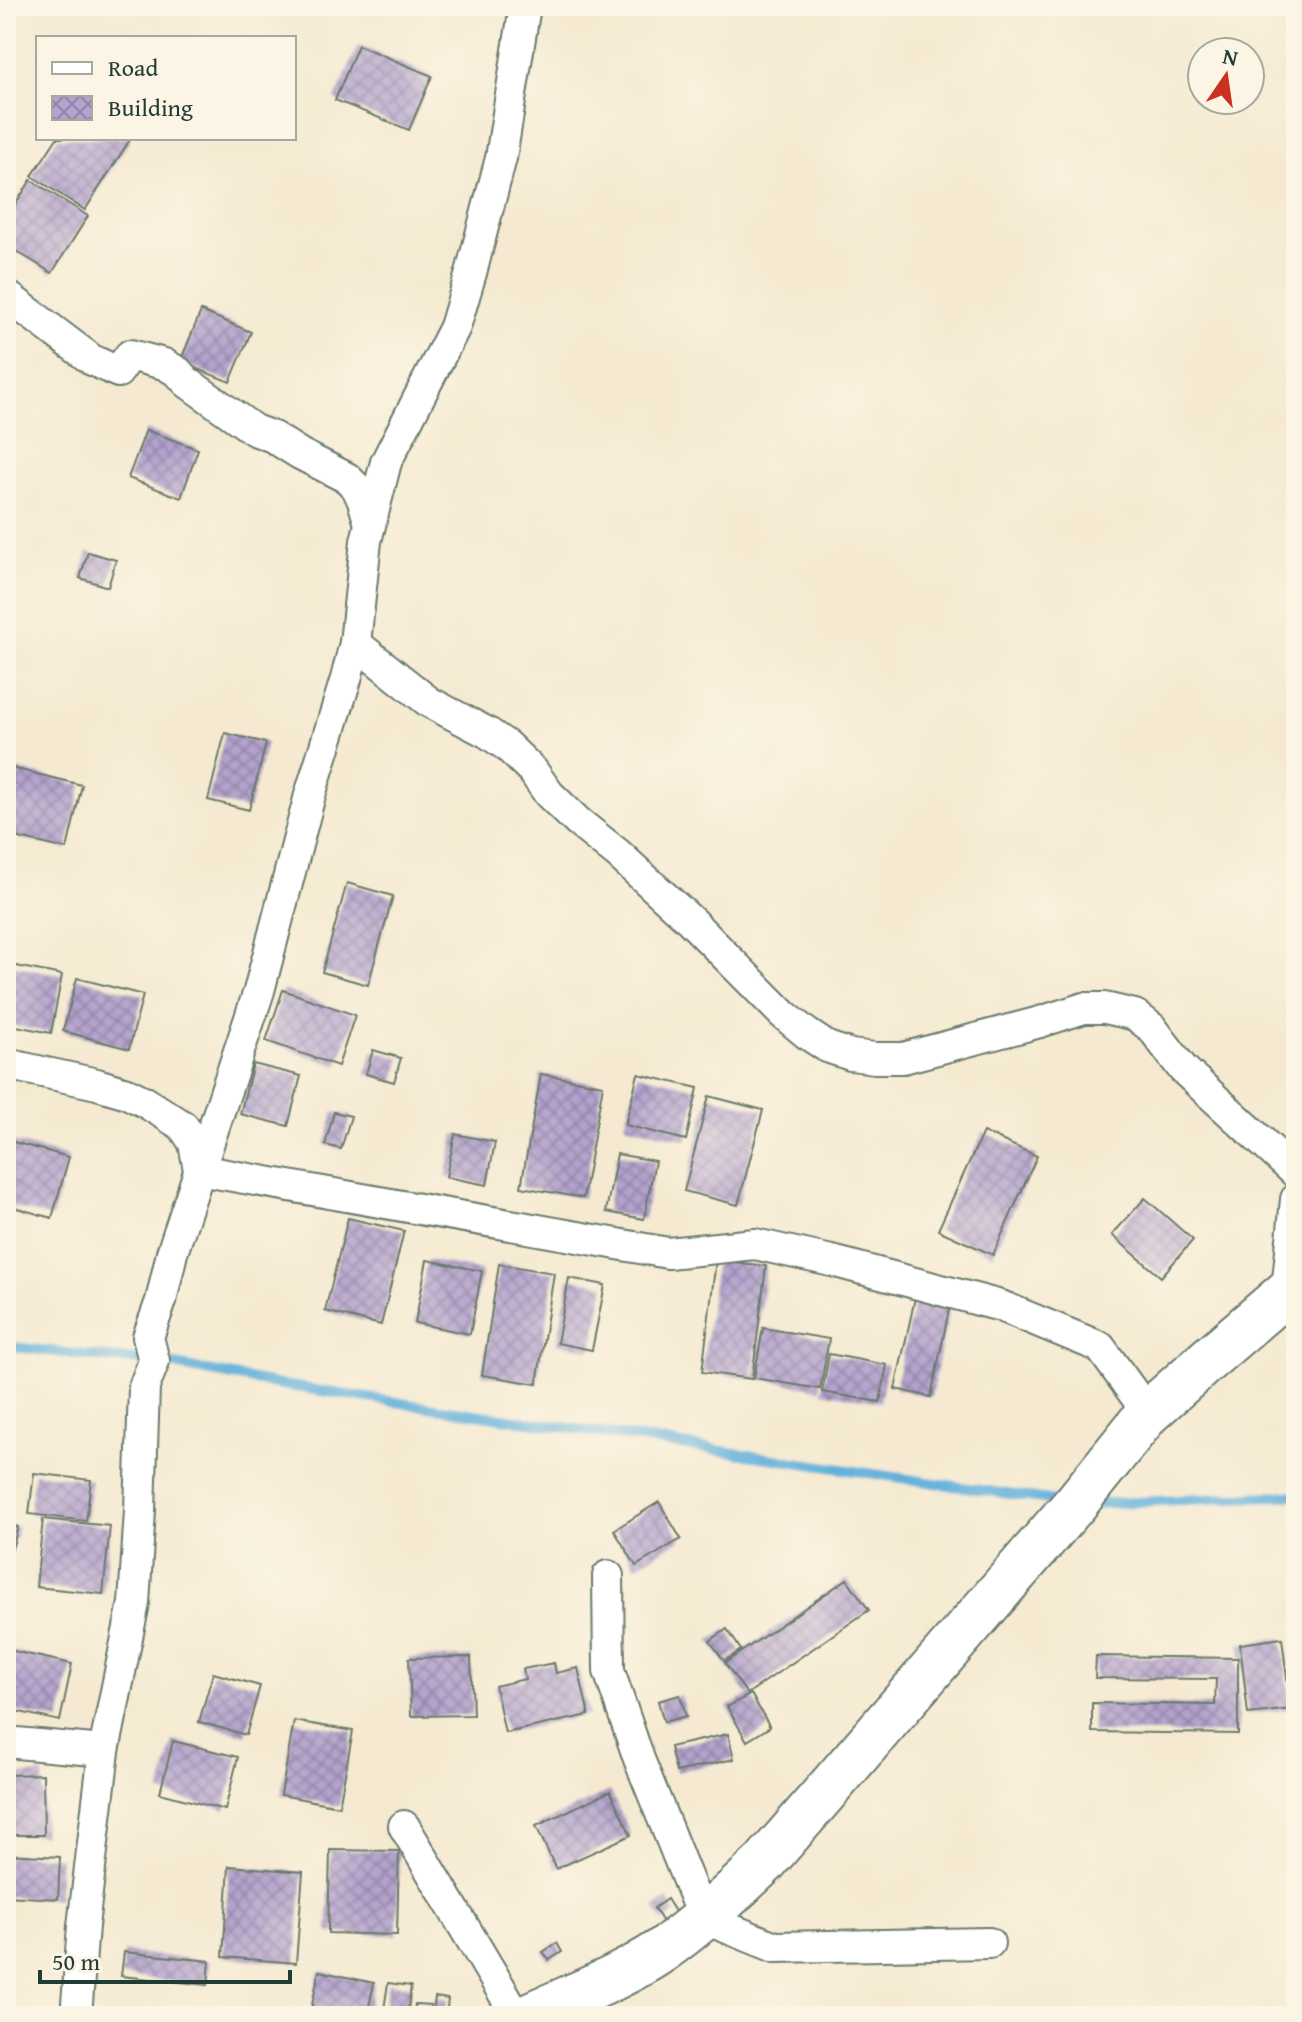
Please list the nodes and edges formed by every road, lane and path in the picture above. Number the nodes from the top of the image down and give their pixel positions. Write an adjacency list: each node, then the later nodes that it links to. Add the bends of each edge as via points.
1 (525, 6): 3 (street, via 491,204 455,327 386,462)
2 (6, 295): 3 (street, via 92,360 118,372 130,355 164,364 254,430 347,478 357,488)
3 (370, 524): 4 (street)
4 (355, 643): 6 (street, via 259,991); 7 (street, via 429,702 507,746 578,822 680,910 783,1014 827,1047 851,1055 903,1058 1084,1008 1135,1015 1152,1028 1183,1069)
5 (6, 1064): 6 (street, via 97,1084 145,1102 183,1126 194,1143)
6 (199, 1170): 10 (street, via 668,1253 755,1244 836,1262 1001,1306 1100,1347); 13 (street, via 148,1337 154,1361 144,1387 134,1603)
7 (1296, 1173)
8 (1296, 1199): 9 (street)
9 (1292, 1288): 10 (main road)
10 (1148, 1413): 15 (main road, via 764,1863)
11 (608, 1576): 15 (street, via 609,1671)
12 (6, 1742): 13 (street)
13 (104, 1751): 17 (street)
14 (404, 1826): 18 (street)
15 (703, 1918): 16 (street, via 775,1947); 19 (main road, via 659,1952)
16 (989, 1943)
17 (76, 2016)
18 (517, 2016)
19 (528, 2016)

